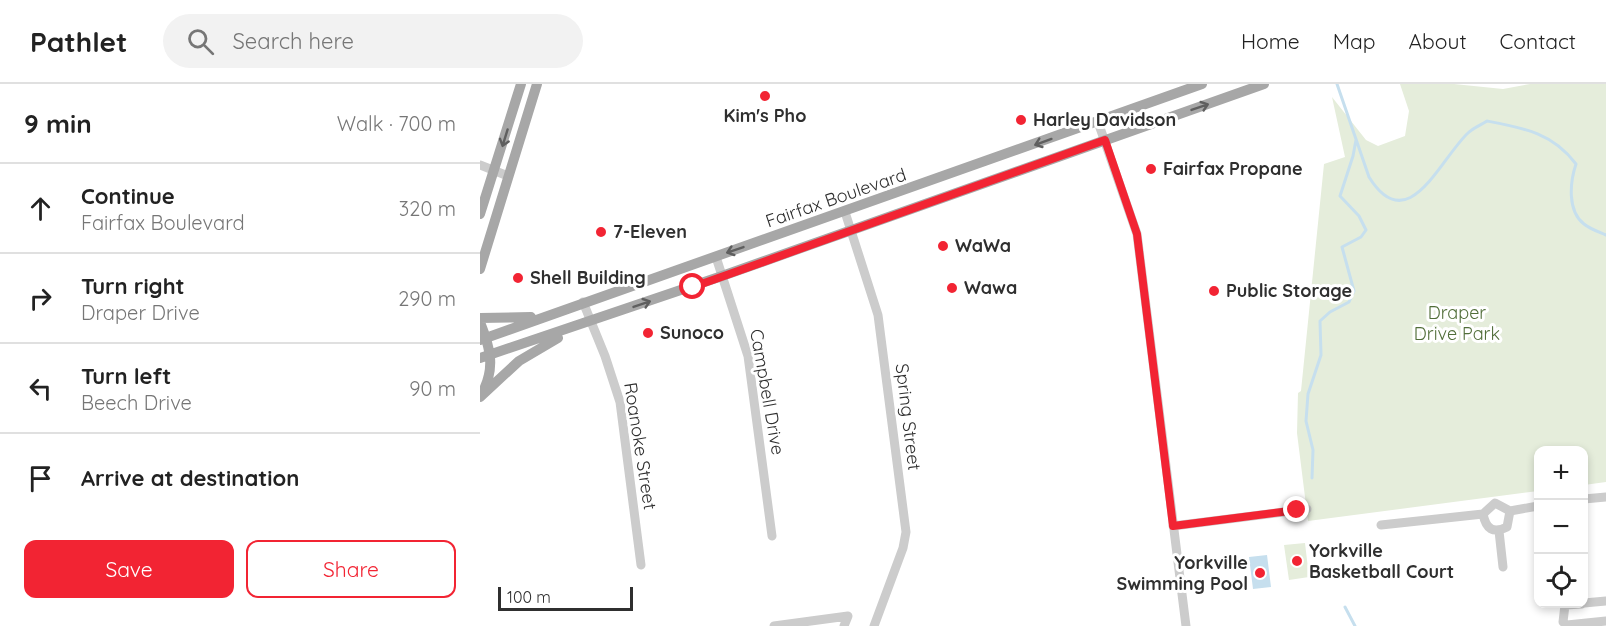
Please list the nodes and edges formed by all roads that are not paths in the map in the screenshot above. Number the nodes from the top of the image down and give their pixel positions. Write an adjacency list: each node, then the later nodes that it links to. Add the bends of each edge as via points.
1 (521, 84): 8 (main road, one-way to 8)
2 (537, 84): 9 (main road)
3 (1202, 84): 5 (main road, Fairfax Boulevard)
4 (1264, 84): 6 (main road, Fairfax Boulevard, one-way to 4)
5 (1098, 122): 6 (street); 10 (main road, Fairfax Boulevard, one-way to 10)
6 (1105, 140): 12 (main road, Fairfax Boulevard); 31 (street, via 1137,234)
7 (480, 165): 8 (street)
8 (495, 170): 9 (street); 11 (main road)
9 (508, 176): 14 (main road)
10 (845, 212): 12 (street, Spring Street); 13 (main road, Fairfax Boulevard, one-way to 13)
11 (480, 214)
12 (852, 231): 15 (main road, Fairfax Boulevard); 42 (street, Spring Street, via 878,315 906,532)
13 (716, 257): 15 (street, Campbell Drive); 16 (main road, Fairfax Boulevard)
14 (480, 269)
15 (722, 276): 19 (main road, Fairfax Boulevard, one-way to 15); 33 (street, Campbell Drive, via 748,356)
16 (583, 302): 17 (main road, Fairfax Boulevard); 19 (street, Roanoke Street)
17 (552, 314): 18 (main road); 20 (main road, Fairfax Boulevard)
18 (480, 320): 20 (main road)
19 (591, 322): 21 (main road, Fairfax Boulevard); 23 (main road, via 519,361); 34 (street, Roanoke Street, via 620,402)
20 (483, 339): 21 (main road)
21 (491, 353): 22 (main road, Fairfax Boulevard); 23 (main road, via 491,370)
22 (480, 357)
23 (480, 396)
24 (1606, 497): 25 (street)
25 (1588, 499)
26 (1534, 507): 28 (street)
27 (1307, 509): 31 (street)
28 (1510, 511): 29 (street, via 1496,503); 32 (street, via 1507,527)
29 (1483, 514): 30 (street); 32 (street, via 1485,524)
30 (1381, 525)
31 (1173, 526): 43 (street)
32 (1499, 531): 35 (street)
33 (772, 536)
34 (641, 565)
35 (1503, 567)
36 (1606, 601): 37 (street)
37 (1588, 603)
38 (1565, 608): 39 (street, via 1563,622 1567,625)
39 (1606, 621)
40 (774, 626): 41 (street, via 848,616)
41 (844, 626)
42 (874, 626)
43 (1186, 626)

